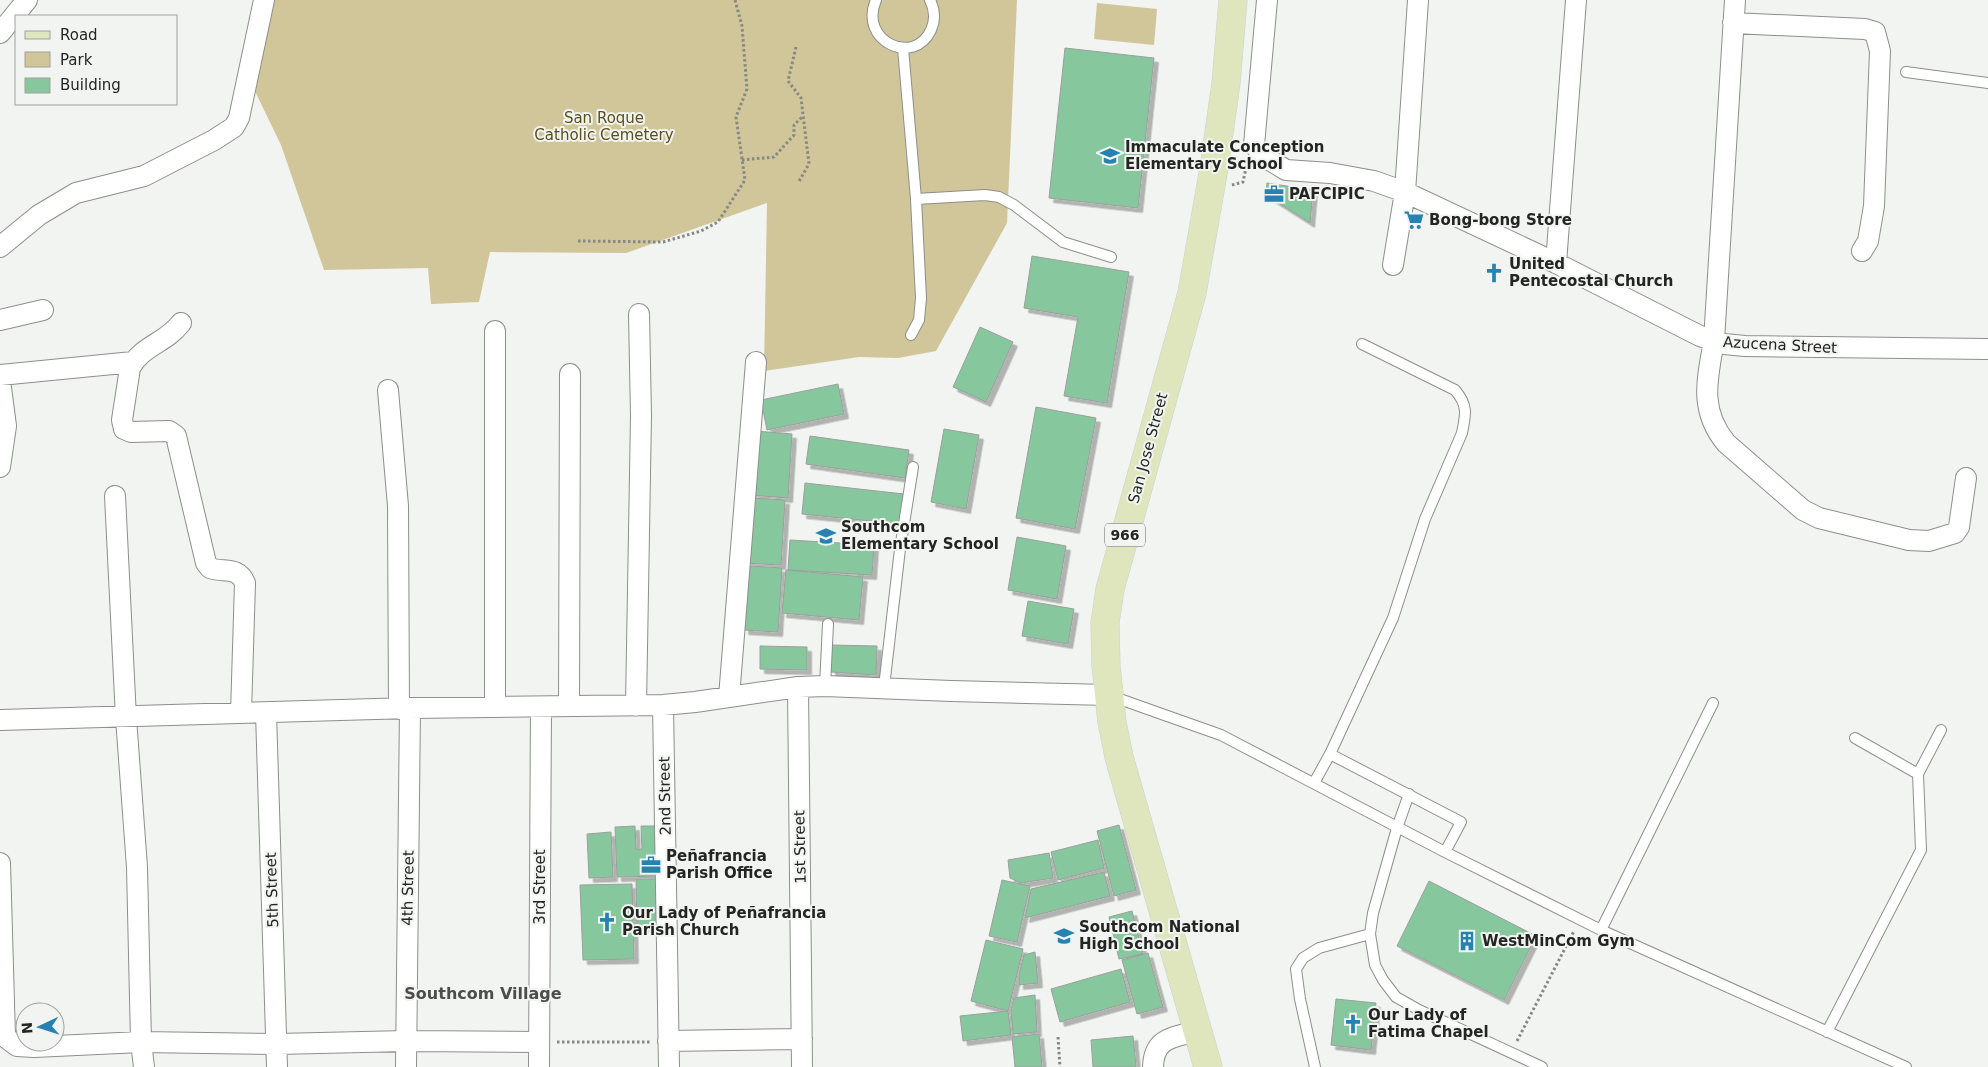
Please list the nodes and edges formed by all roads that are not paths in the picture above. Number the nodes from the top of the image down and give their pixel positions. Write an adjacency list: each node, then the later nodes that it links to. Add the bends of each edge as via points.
1 (26, 0): 11 (street)
2 (264, 0): 17 (street, via 239,118 234,127 144,176 76,193 39,215)
3 (876, 0): 12 (lane, via 872,23 879,36 890,45)
4 (930, 0): 12 (lane, via 935,22 928,36 917,45)
5 (1233, 0): 45 (main road, San Jose Street / 966, via 1223,102 1192,293 1110,589 1105,623)
6 (1267, 0): 15 (street, Azucena Street, via 1254,145 1286,170 1374,181)
7 (1418, 0): 15 (street)
8 (1576, 0): 20 (street)
9 (1735, 0): 10 (street)
10 (1733, 23): 18 (street, via 1875,32 1880,51 1874,206 1868,241); 28 (street)
11 (0, 33)
12 (903, 48): 16 (lane)
13 (1906, 72): 14 (lane)
14 (1988, 83)
15 (1404, 192): 20 (street, Azucena Street); 21 (street)
16 (916, 199): 19 (lane, via 985,195 999,198 1014,205 1063,242); 27 (lane, via 922,298 919,320)
17 (0, 247)
18 (1862, 251)
19 (1111, 257)
20 (1556, 263): 28 (street, Azucena Street)
21 (1393, 265)
22 (43, 310): 24 (street)
23 (639, 314): 50 (street, via 641,416)
24 (0, 320)
25 (181, 323): 31 (street, via 174,333)
26 (495, 331): 51 (street)
27 (911, 335)
28 (1714, 341): 30 (street, Azucena Street, via 1745,346); 39 (street, via 1707,400 1716,431 1803,510 1855,528 1929,541 1955,533 1959,527)
29 (1362, 344): 60 (lane, via 1455,390 1466,408 1462,433 1425,518 1393,618)
30 (1988, 349)
31 (133, 362): 34 (street); 54 (street, via 122,420 124,430 169,431 176,436 206,563 216,570 235,571 245,583)
32 (756, 362): 46 (street)
33 (570, 374): 49 (street)
34 (0, 375)
35 (0, 380): 37 (street, via 6,426)
36 (388, 390): 53 (street, 4th Street, via 398,506)
37 (0, 467)
38 (913, 467): 44 (lane)
39 (1966, 478)
40 (115, 496): 56 (street)
41 (828, 624): 42 (lane)
42 (824, 686): 43 (street); 44 (street)
43 (798, 687): 46 (street); 71 (street, 1st Street)
44 (884, 687): 45 (street)
45 (1108, 695): 62 (lane, via 1221,735); 69 (main road, San Jose Street / 966, via 1120,757)
46 (729, 697): 47 (street)
47 (664, 704): 50 (street); 73 (street, 2nd Street)
48 (1713, 704): 67 (lane)
49 (569, 706): 50 (street); 52 (street)
50 (636, 706)
51 (495, 707): 52 (street); 53 (street)
52 (541, 707): 75 (street, 3rd Street)
53 (404, 709): 55 (street); 72 (street, 4th Street)
54 (242, 712): 55 (street); 56 (street)
55 (266, 713): 76 (street, 5th Street)
56 (126, 718): 57 (street); 74 (street, via 136,867)
57 (0, 720)
58 (1941, 730): 61 (lane)
59 (1855, 738): 61 (lane)
60 (1330, 754): 62 (lane); 63 (lane)
61 (1918, 774): 70 (lane, via 1921,850)
62 (1314, 783): 64 (lane)
63 (1409, 794): 64 (lane); 65 (lane, via 1461,822)
64 (1397, 828): 65 (lane); 68 (lane, via 1372,913)
65 (1445, 852): 67 (lane)
66 (0, 863): 74 (street, via 6,1037 17,1046 34,1047)
67 (1601, 930): 70 (lane)
68 (1370, 934): 86 (lane, via 1319,948 1303,958 1296,969); 87 (lane, via 1375,965 1396,997)
69 (1197, 1031): 84 (street, via 1160,1044); 85 (main road, San Jose Street / 966)
70 (1827, 1032): 77 (lane)
71 (802, 1039): 73 (street); 83 (street, 1st Street)
72 (406, 1041): 75 (street); 76 (street); 80 (street, 4th Street)
73 (668, 1041): 82 (street, 2nd Street)
74 (141, 1042): 76 (street); 78 (street)
75 (538, 1042): 81 (street, 3rd Street)
76 (277, 1044): 79 (street, 5th Street)
77 (1900, 1066)
78 (144, 1067)
79 (277, 1067)
80 (406, 1067)
81 (538, 1067)
82 (669, 1067)
83 (802, 1067)
84 (1153, 1067)
85 (1208, 1067)
86 (1315, 1067)
87 (1542, 1067)

